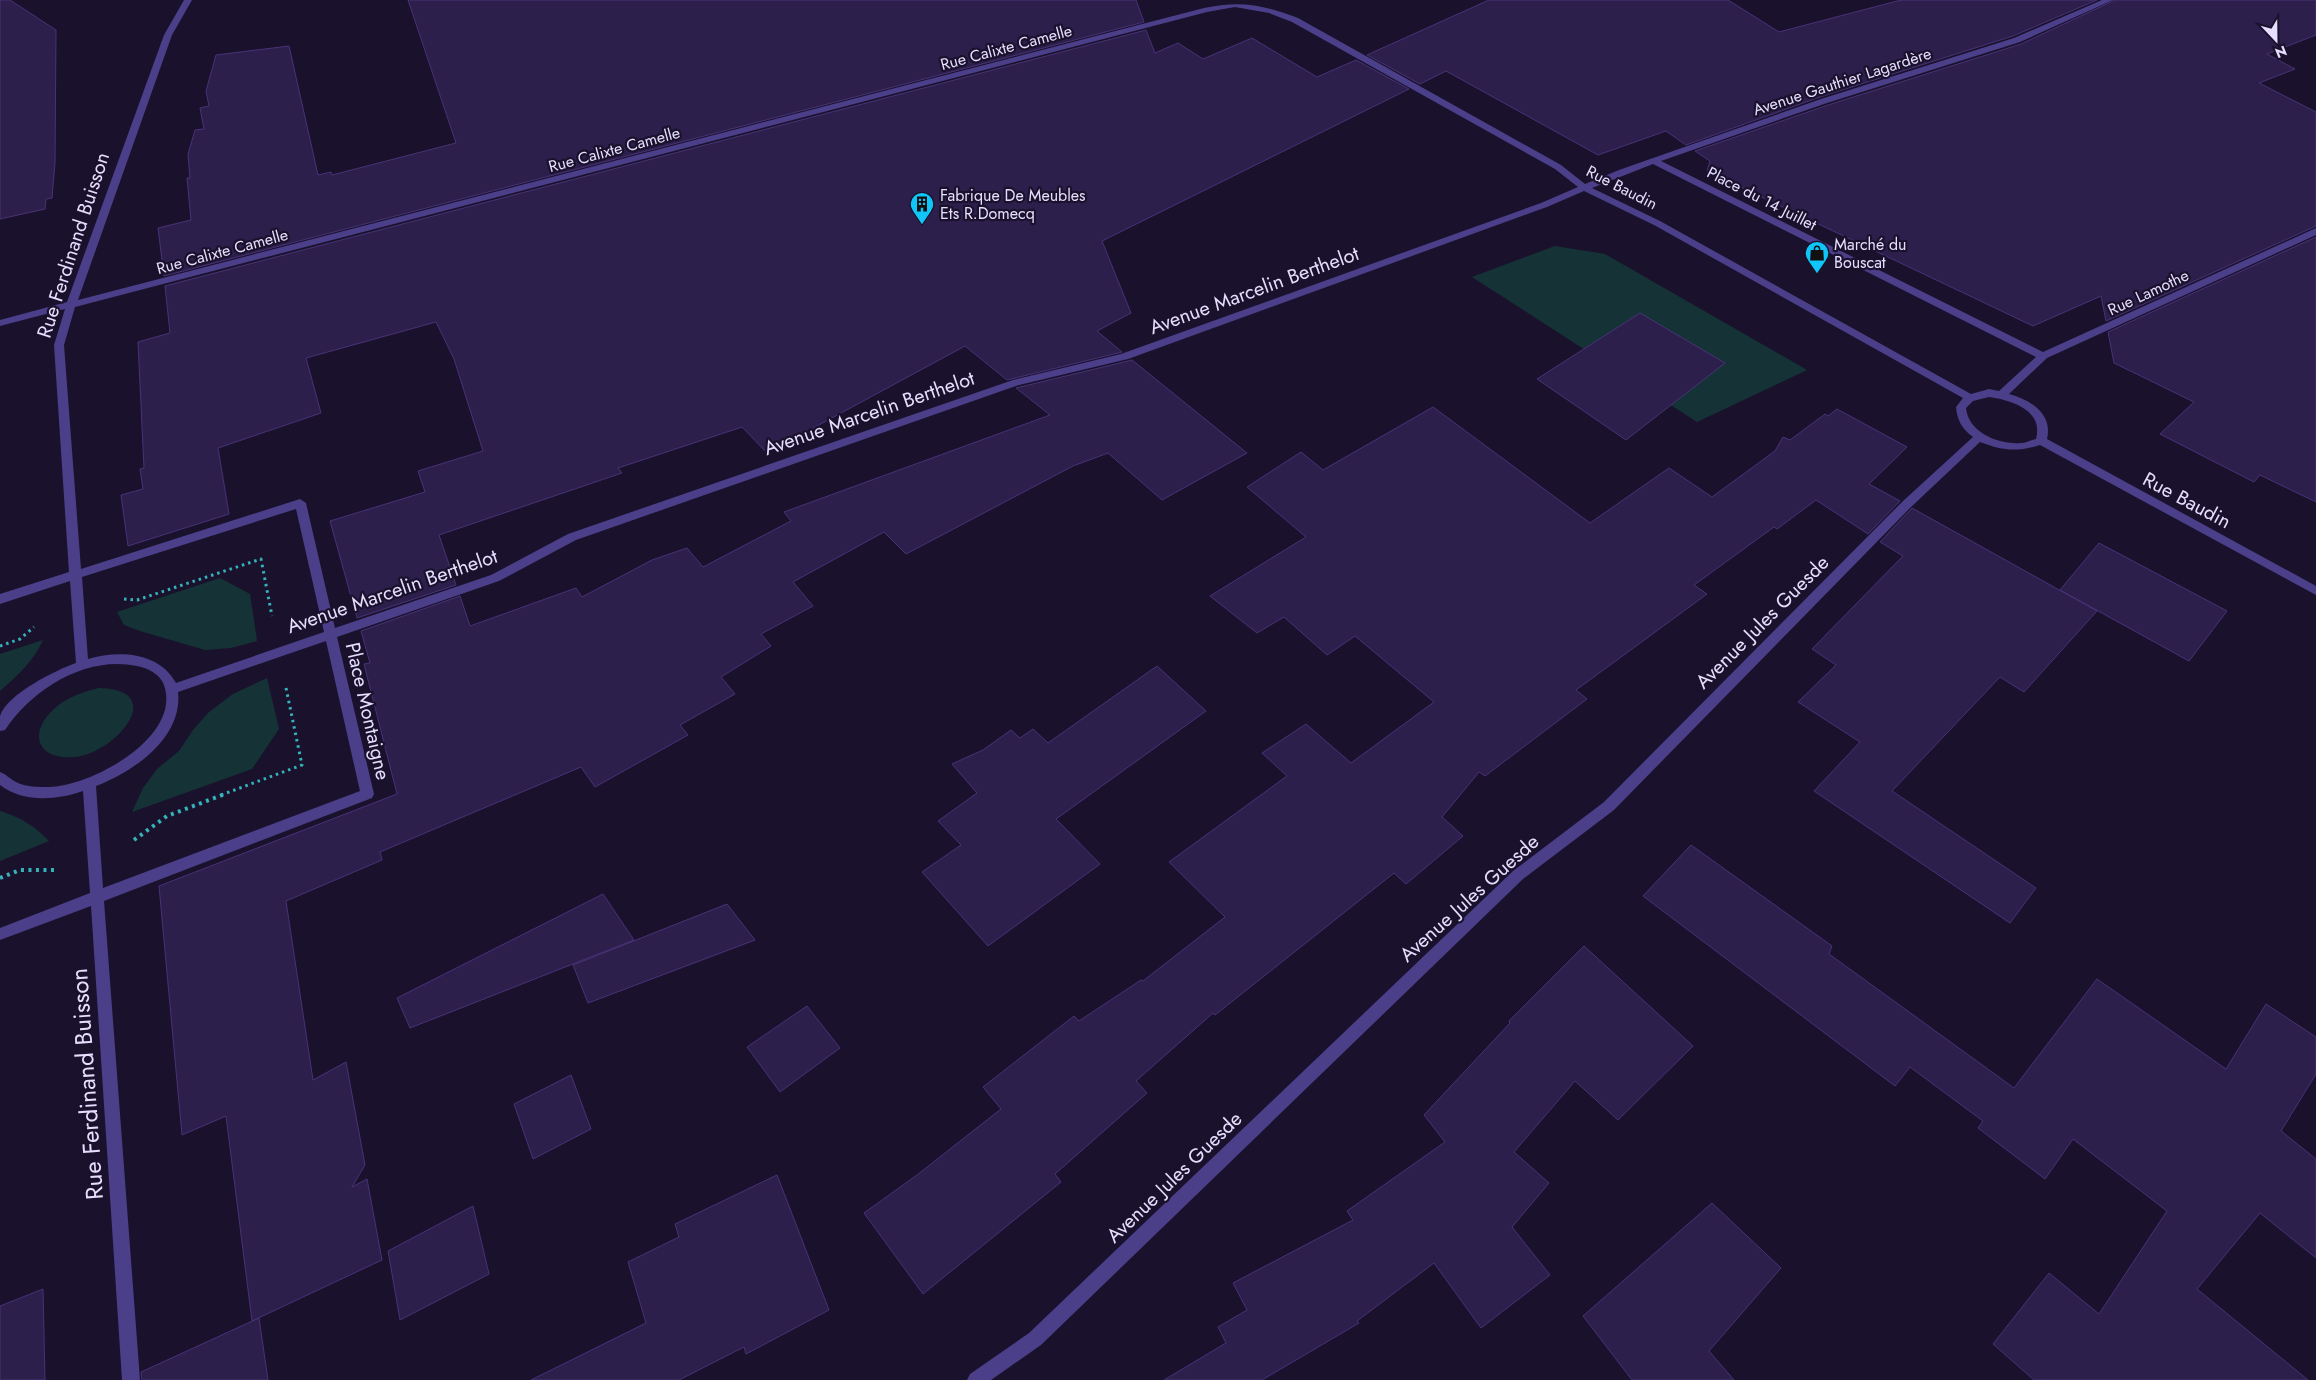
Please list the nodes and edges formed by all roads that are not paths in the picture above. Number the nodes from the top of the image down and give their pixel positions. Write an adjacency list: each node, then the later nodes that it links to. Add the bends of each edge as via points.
1 (188, 0): 7 (street, Rue Ferdinand Buisson, via 168,35)
2 (2109, 0): 4 (street, Avenue Gauthier Lagardère, via 2017,40 1824,101)
3 (1234, 2): 5 (street, Rue Baudin, via 1295,20 1558,167); 7 (street, Rue Calixte Camelle)
4 (1654, 161): 5 (street, Avenue Gauthier Lagardère); 9 (street, Place du 14 Juillet)
5 (1584, 188): 11 (street, Rue Baudin, via 1656,223); 17 (street, Avenue Marcelin Berthelot, via 1124,357 1017,382 591,530 495,578)
6 (2316, 231): 9 (street, Rue Lamothe)
7 (72, 305): 8 (street, Rue Calixte Camelle); 14 (street, Rue Ferdinand Buisson, via 59,345)
8 (0, 324)
9 (2043, 356): 10 (street, Rue Lamothe)
10 (2002, 395): 11 (street, via 1989,393); 13 (street, via 2016,399 2038,415 2044,424)
11 (1969, 397): 12 (street, via 1962,403 1962,420)
12 (1979, 437): 13 (street, via 2013,448); 26 (street, Avenue Jules Guesde, via 1906,505 1609,806 1518,875 1035,1339)
13 (2041, 441): 15 (street, Rue Baudin)
14 (76, 574): 16 (street, Place Montaigne); 17 (street, Place Montaigne, via 300,503); 18 (street, Rue Ferdinand Buisson)
15 (2316, 591)
16 (0, 599)
17 (330, 633): 19 (street, Avenue Marcelin Berthelot); 23 (street, Place Montaigne, via 367,794)
18 (82, 665): 19 (street, via 107,659 131,659 151,664 166,674); 20 (street, via 52,678 27,695 6,715)
19 (173, 689): 22 (street, via 172,709 162,730 144,751 119,770)
20 (0, 726)
21 (0, 777): 22 (street, via 12,786 34,792 61,791)
22 (89, 784): 23 (street, Rue Ferdinand Buisson)
23 (98, 897): 24 (street, Place Montaigne); 25 (street, Rue Ferdinand Buisson)
24 (0, 934)
25 (131, 1380)
26 (976, 1380)

